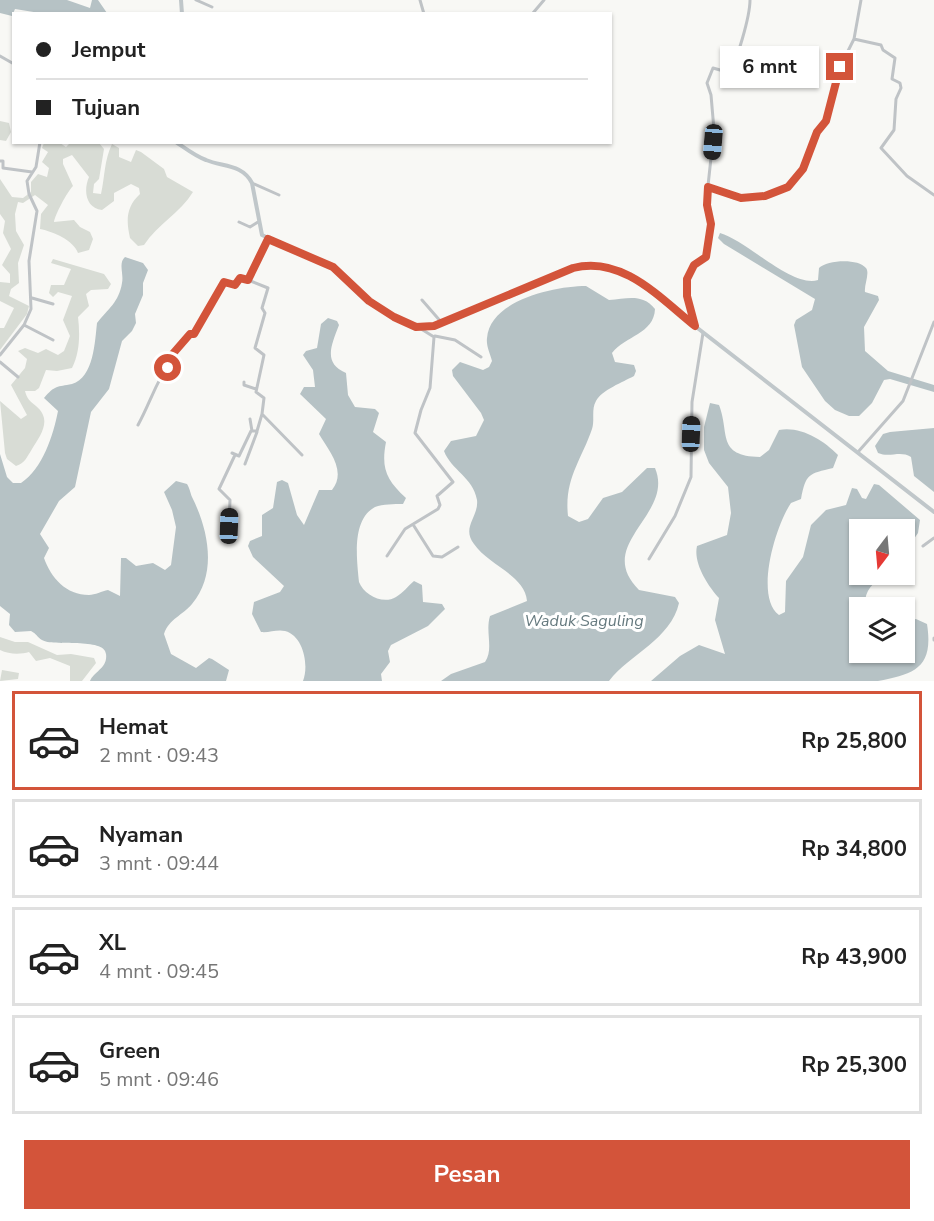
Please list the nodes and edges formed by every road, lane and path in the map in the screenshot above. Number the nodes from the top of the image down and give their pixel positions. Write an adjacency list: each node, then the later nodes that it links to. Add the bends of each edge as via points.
1 (196, 0): 5 (street)
2 (544, 0): 6 (street)
3 (750, 0): 13 (street, via 731,69 727,72 713,68 707,81 714,130)
4 (861, 0): 7 (street)
5 (212, 7)
6 (534, 12)
7 (854, 39): 13 (street, via 840,67 826,121 817,132 803,169 788,187 765,196 741,198); 15 (street, via 880,45 895,58 892,79 901,88 896,99 894,130 881,148 907,176)
8 (39, 144): 11 (street)
9 (179, 144): 12 (main road, via 205,160 236,167)
10 (0, 161): 11 (street, via 3,168)
11 (33, 173): 20 (street, via 27,181 28,194 38,212 29,261)
12 (252, 183): 14 (street); 17 (main road)
13 (708, 187): 26 (street, via 710,230 706,257 694,265 687,279)
14 (279, 195)
15 (934, 195)
16 (239, 222): 17 (street, via 250,227)
17 (258, 222): 18 (main road, via 261,234)
18 (268, 239): 19 (street); 27 (main road, via 333,267 374,305)
19 (248, 280): 36 (street, via 268,288 255,349 264,355); 39 (street, via 240,278 235,285 224,282 194,334 170,357)
20 (32, 298): 22 (street); 25 (street, via 31,313)
21 (422, 300): 24 (street)
22 (53, 304)
23 (934, 322): 41 (street, via 913,371 908,394)
24 (442, 323): 26 (main road, via 588,265 628,274); 27 (main road)
25 (24, 325): 30 (street); 31 (street)
26 (695, 326): 28 (main road)
27 (416, 327): 29 (street)
28 (703, 331): 41 (main road); 51 (street, via 692,402 691,477 675,516)
29 (434, 336): 32 (street, via 455,340); 45 (street, via 430,388 415,432 453,482 436,497 438,509)
30 (53, 340)
31 (0, 355)
32 (481, 357)
33 (0, 362): 34 (street)
34 (18, 377)
35 (244, 382): 36 (street)
36 (256, 389): 37 (street, via 264,398)
37 (262, 414): 40 (street); 43 (street)
38 (250, 419): 40 (street)
39 (138, 425)
40 (255, 431): 42 (street); 42 (street, via 246,462)
41 (858, 452): 44 (main road)
42 (235, 455): 46 (street, via 219,490 230,500)
43 (302, 455)
44 (934, 512)
45 (413, 525): 49 (street, via 433,556 442,557); 50 (street, via 404,531)
46 (229, 526)
47 (934, 538): 48 (street)
48 (923, 546)
49 (458, 547)
50 (387, 556)
51 (649, 559)

